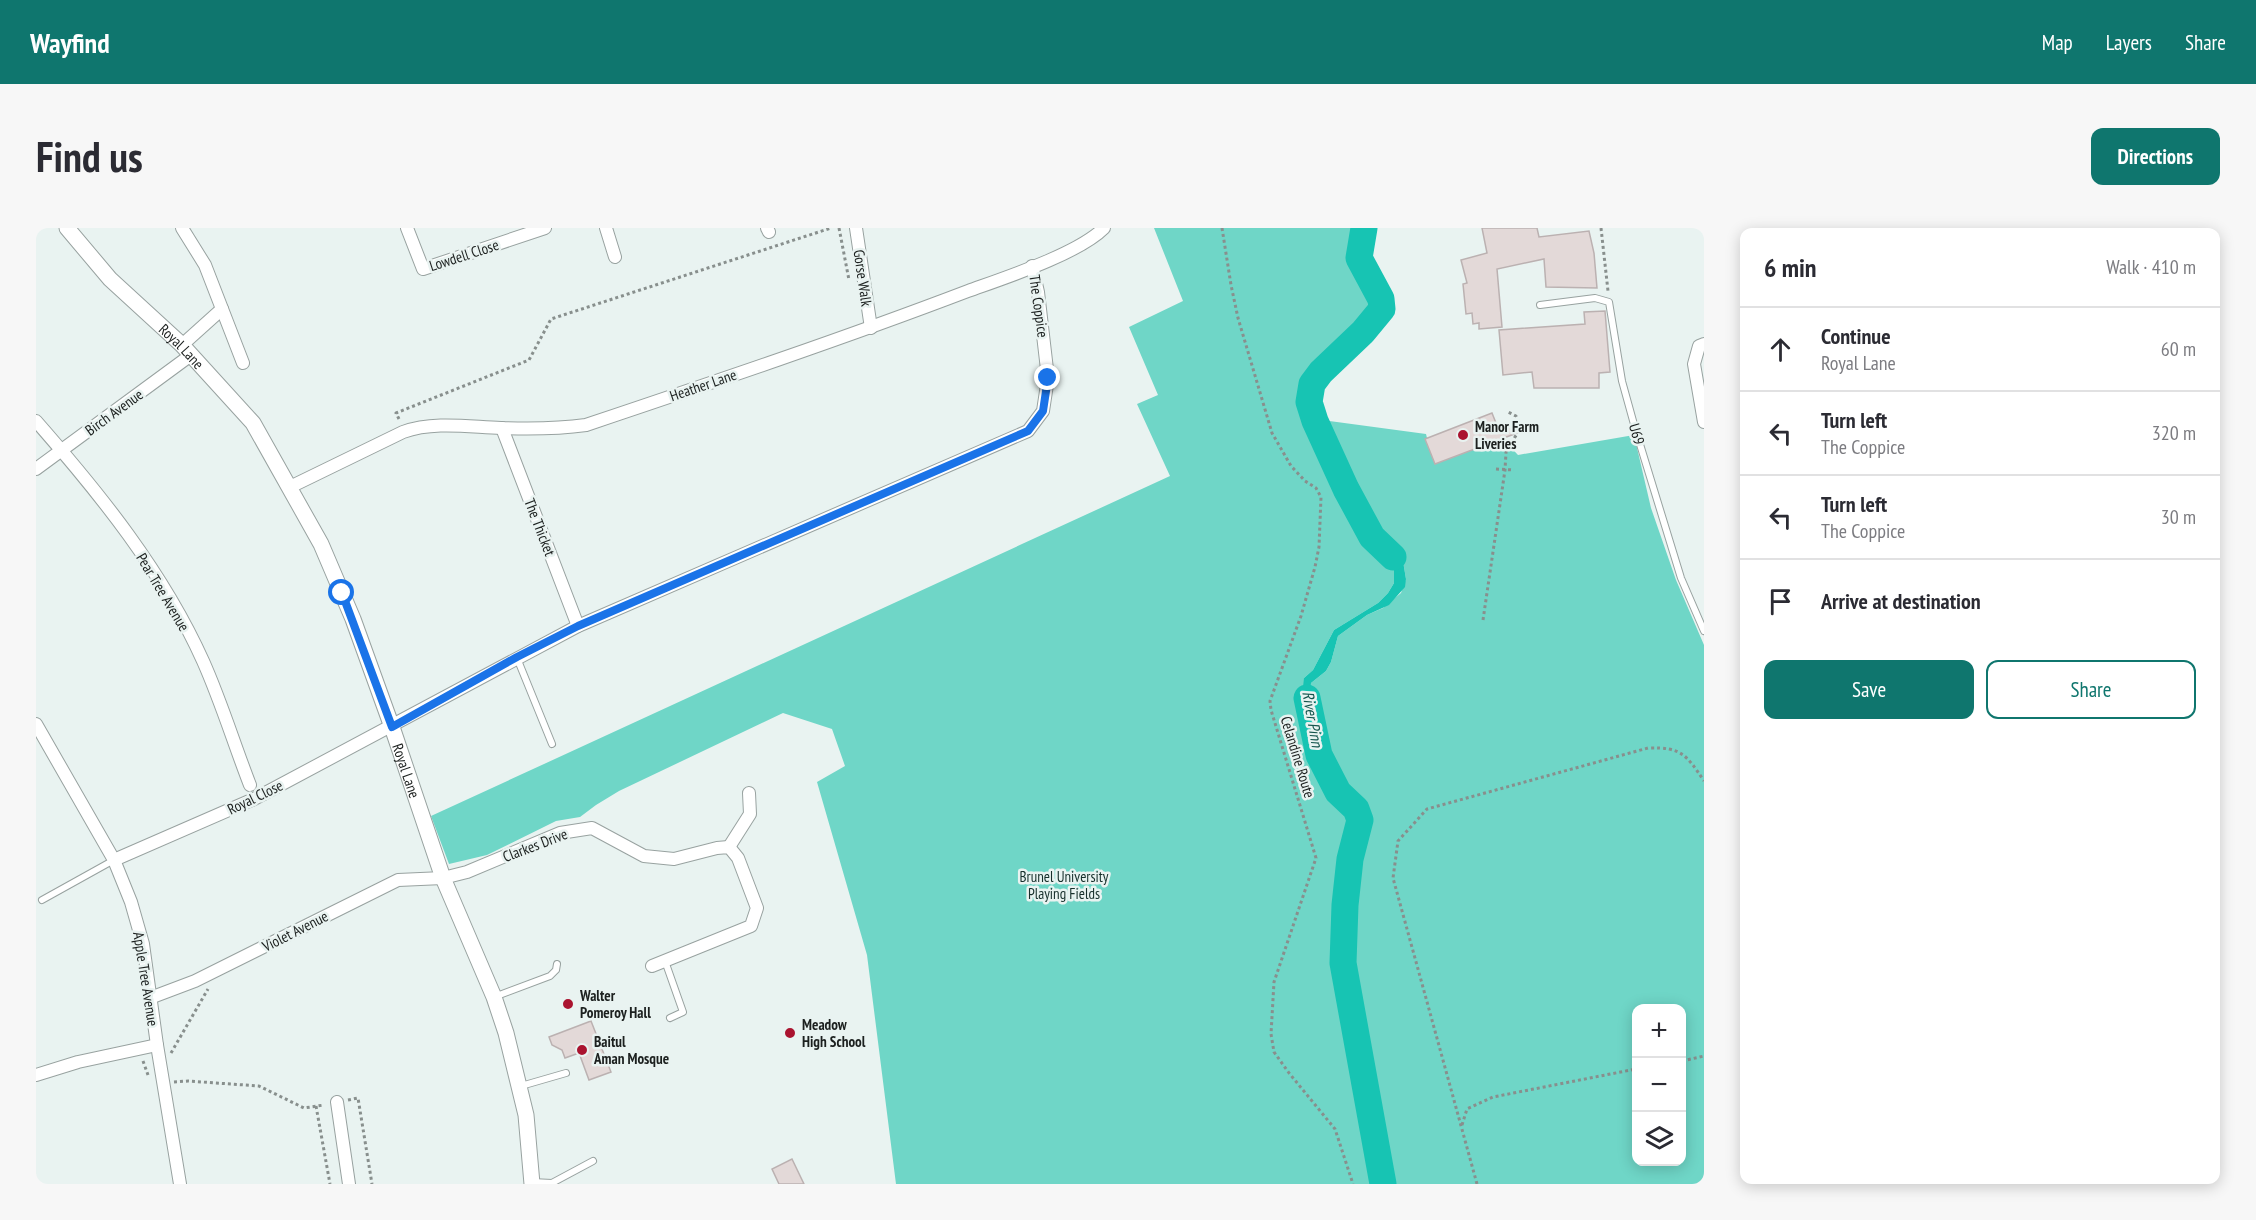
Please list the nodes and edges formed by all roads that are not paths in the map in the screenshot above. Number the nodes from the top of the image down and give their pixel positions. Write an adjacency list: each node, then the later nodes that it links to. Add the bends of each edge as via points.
1 (66, 228): 14 (street, Royal Lane, via 110,279)
2 (182, 228): 11 (street, via 204,265)
3 (407, 228): 4 (street, Lowdell Close, via 423,269)
4 (545, 228)
5 (606, 228): 8 (street)
6 (856, 228): 12 (street, Gorse Walk)
7 (1104, 228): 9 (street, Heather Lane, via 1086,242)
8 (615, 257)
9 (1032, 266): 12 (street, Heather Lane); 22 (street, The Coppice, via 1048,378 1043,411 1028,431)
10 (1540, 305): 23 (lane, U69, via 1595,298 1609,302 1622,381 1635,428 1681,578)
11 (222, 309): 14 (street, Birch Avenue); 15 (street)
12 (871, 328): 18 (street, Heather Lane, via 586,425 554,430)
13 (1704, 344): 17 (street, via 1694,364)
14 (187, 350): 19 (street, Birch Avenue); 21 (street, Royal Lane, via 253,423)
15 (243, 363)
16 (36, 421): 19 (street, Pear Tree Avenue)
17 (1704, 422)
18 (502, 428): 21 (street, Heather Lane, via 418,428); 22 (street, The Thicket)
19 (62, 450): 20 (street, Birch Avenue); 28 (street, Pear Tree Avenue, via 117,518 166,594 202,661)
20 (36, 469)
21 (290, 487): 26 (street, Royal Lane, via 321,544 353,619)
22 (578, 626): 24 (street, The Coppice)
23 (1704, 632)
24 (517, 657): 26 (street, The Coppice); 27 (lane)
25 (36, 724): 31 (street, Apple Tree Avenue)
26 (392, 727): 31 (street, Royal Close, via 254,799); 32 (street, Royal Lane)
27 (552, 744)
28 (250, 785)
29 (749, 793): 30 (street, via 750,814)
30 (729, 847): 32 (street, Clarkes Drive, via 674,859 644,856 592,828 560,833 467,872); 34 (street, via 738,858 757,908 751,926)
31 (114, 860): 33 (lane); 38 (street, Apple Tree Avenue, via 143,945)
32 (443, 878): 37 (street, Royal Lane); 38 (street, Violet Avenue, via 398,880 195,981)
33 (42, 900)
34 (665, 961): 36 (street); 39 (lane, via 683,1012)
35 (557, 964): 37 (lane, via 550,975)
36 (652, 966)
37 (494, 997): 43 (street, Royal Lane)
38 (150, 998): 40 (street, Apple Tree Avenue)
39 (670, 1018)
40 (157, 1045): 42 (street); 47 (street, Apple Tree Avenue)
41 (566, 1073): 43 (lane)
42 (36, 1075)
43 (520, 1086): 46 (street, Royal Lane)
44 (337, 1102): 48 (street)
45 (592, 1161): 46 (lane, via 552,1183)
46 (532, 1183)
47 (180, 1184)
48 (349, 1184)

